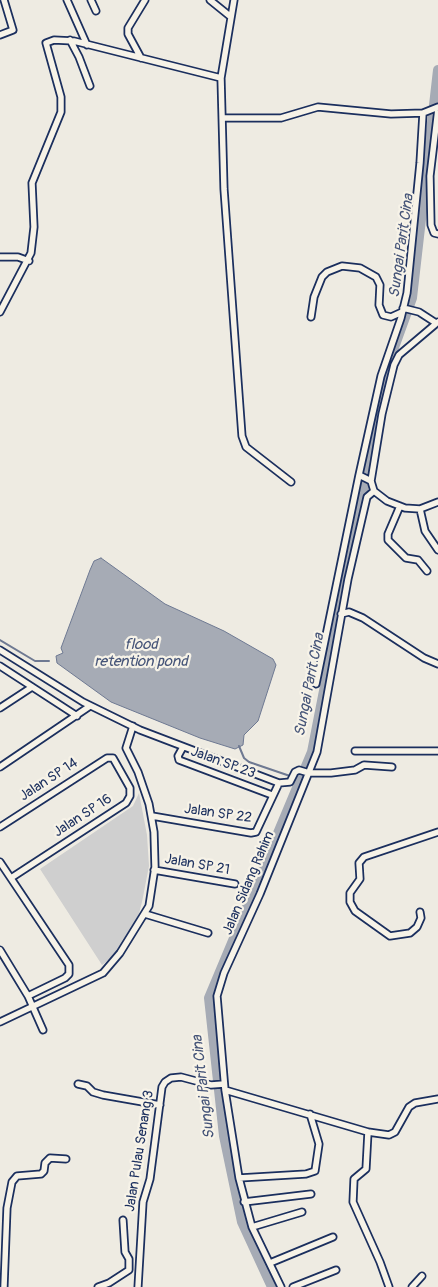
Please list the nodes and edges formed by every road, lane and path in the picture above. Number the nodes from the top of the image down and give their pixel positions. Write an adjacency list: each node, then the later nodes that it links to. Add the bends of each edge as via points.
1 (4, 0): 9 (street, via 12,30)
2 (67, 0): 11 (street)
3 (91, 0): 7 (street)
4 (145, 0): 12 (street, via 127,31)
5 (210, 0): 8 (street)
6 (234, 0): 8 (street)
7 (96, 10)
8 (231, 17): 13 (street)
9 (0, 35)
10 (70, 40): 11 (street); 14 (street); 20 (street, via 46,43 62,105 32,184 33,245)
11 (87, 45): 12 (street)
12 (141, 58): 13 (street)
13 (221, 78): 17 (street)
14 (90, 86)
15 (437, 108): 16 (street); 18 (street, via 430,183 431,225)
16 (424, 112): 17 (street, via 390,114 318,107 281,118); 22 (street)
17 (222, 118): 27 (street, via 242,436 246,447)
18 (438, 234)
19 (0, 257): 20 (street)
20 (29, 261): 21 (street)
21 (3, 301): 23 (street)
22 (406, 310): 24 (street, via 391,317 382,315 380,285 376,277 360,268 342,266 322,277); 25 (street); 26 (street, via 381,376)
23 (0, 312)
24 (310, 317)
25 (435, 321): 28 (street, Jalan Sidang Rahim, via 399,355 394,365 382,414)
26 (360, 476): 28 (street); 38 (street)
27 (291, 482)
28 (372, 485): 30 (street, via 387,501); 34 (street, Jalan Sidang Rahim, via 366,497)
29 (438, 502): 31 (street)
30 (400, 506): 31 (street); 33 (street, via 388,540 406,558 418,560)
31 (420, 509): 32 (street, via 425,531)
32 (438, 550)
33 (427, 571)
34 (341, 614): 36 (street, via 349,612 363,618); 50 (street, Jalan Sidang Rahim, via 317,752)
35 (0, 650): 40 (street)
36 (438, 664)
37 (0, 666): 39 (street)
38 (316, 684)
39 (32, 687): 41 (street); 42 (street)
40 (90, 706): 42 (street); 43 (street)
41 (0, 708)
42 (77, 716): 48 (street)
43 (133, 726): 44 (street); 53 (street, via 126,748 138,772)
44 (183, 747): 51 (street); 52 (street, Jalan SP 23, via 179,760)
45 (355, 751): 46 (street)
46 (438, 751)
47 (112, 758): 54 (street, Jalan SP 14, via 85,771); 58 (street, Jalan SP 16, via 130,788 128,800)
48 (0, 767)
49 (392, 767): 50 (street, via 364,765 346,772)
50 (308, 773): 51 (street, via 300,770 295,772 290,782); 69 (street, Jalan Sidang Rahim, via 220,983 217,996)
51 (279, 784): 52 (street, Jalan SP 22)
52 (272, 795): 53 (street, Jalan SP 22, via 260,829 251,833)
53 (152, 816): 57 (street)
54 (0, 827)
55 (438, 832): 60 (street, via 364,857 359,863 360,879 350,893 350,902 356,911 390,936 410,933 420,922)
56 (0, 862): 58 (street)
57 (154, 870): 59 (street, Jalan SP 21); 61 (street)
58 (11, 878): 64 (street, via 67,960 70,970 65,978)
59 (234, 884)
60 (420, 912)
61 (145, 914): 62 (street); 65 (street, via 103,973)
62 (208, 933)
63 (0, 950): 64 (street)
64 (28, 996): 65 (street)
65 (33, 1007): 66 (street); 67 (street)
66 (0, 1022)
67 (42, 1030)
68 (78, 1084): 71 (street, via 103,1095)
69 (221, 1086): 71 (street, Jalan Pulau Senang 3, via 181,1077 171,1078 162,1087); 72 (street); 75 (street, Jalan Sidang Rahim)
70 (438, 1100): 73 (street, via 421,1101 409,1107 393,1134)
71 (160, 1105): 87 (street, Jalan Pulau Senang 3, via 150,1179 143,1202)
72 (310, 1114): 73 (street); 75 (street, via 319,1144 315,1171)
73 (368, 1132): 90 (street, via 366,1169 354,1179 353,1202)
74 (66, 1159): 85 (street, via 50,1158 41,1174 17,1176 12,1182 7,1208)
75 (239, 1178): 77 (street, Jalan Sidang Rahim)
76 (311, 1194): 77 (street)
77 (244, 1202): 80 (street, Jalan Sidang Rahim)
78 (302, 1212): 80 (street)
79 (123, 1220): 86 (street, via 129,1270)
80 (252, 1227): 82 (street, Jalan Sidang Rahim)
81 (333, 1237): 82 (street)
82 (270, 1263): 88 (street, Jalan Sidang Rahim)
83 (336, 1270): 89 (street)
84 (422, 1276): 91 (street)
85 (4, 1287)
86 (98, 1287)
87 (138, 1287)
88 (281, 1287)
89 (293, 1287)
90 (389, 1287)
91 (412, 1287)

